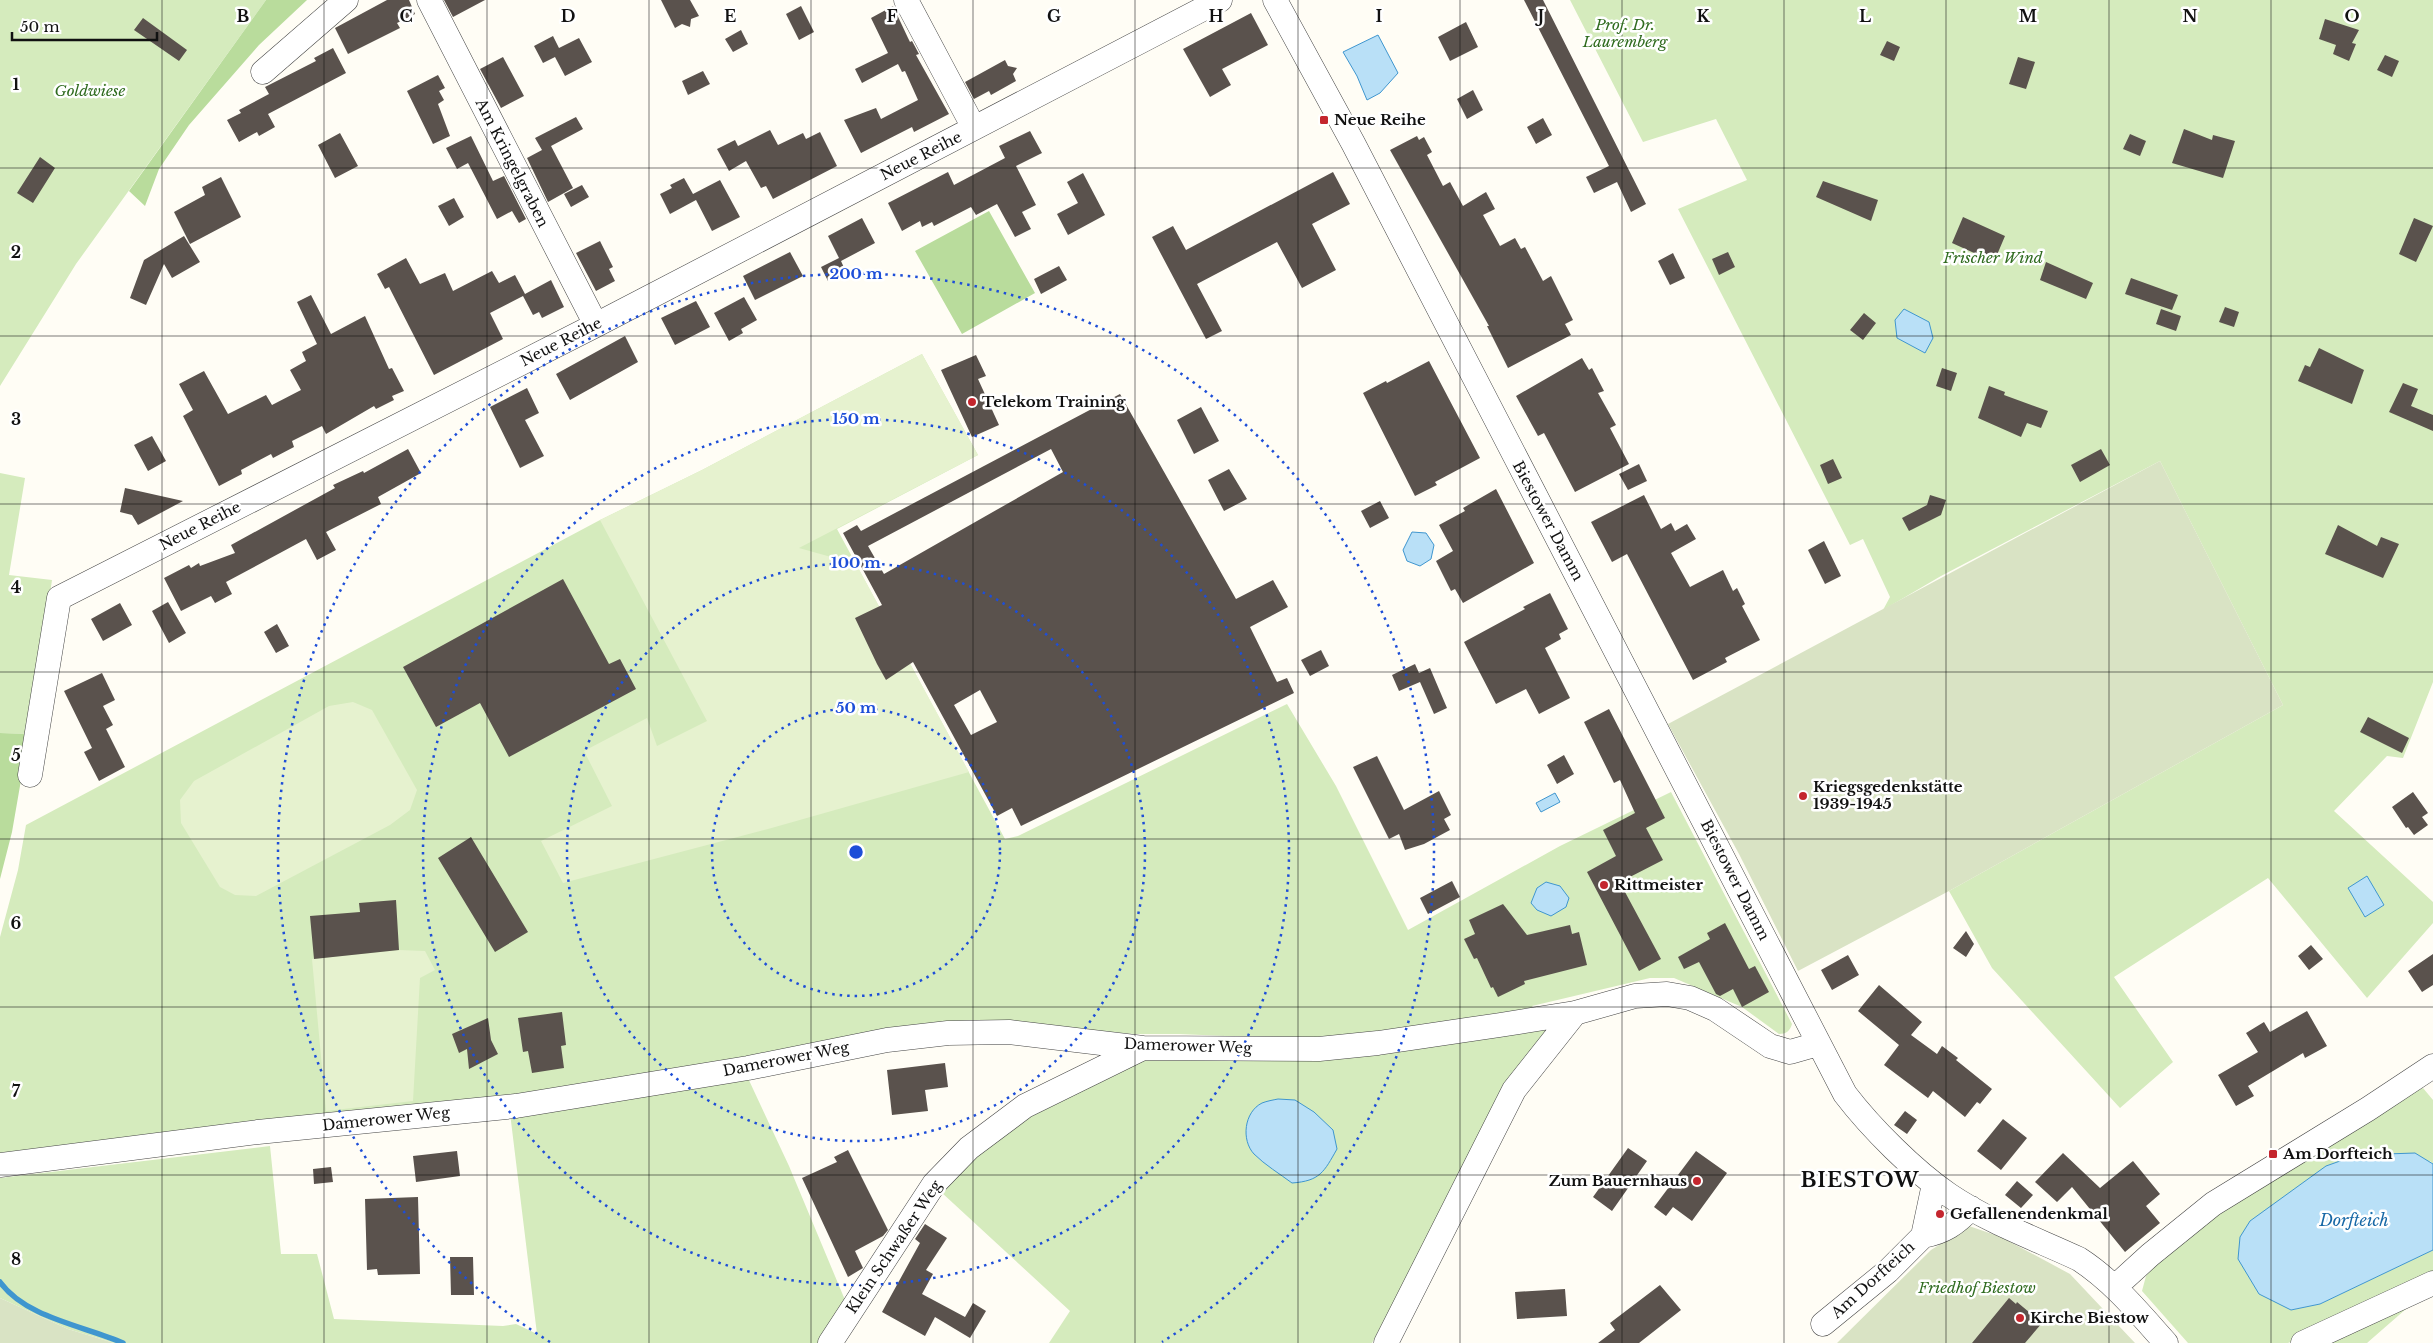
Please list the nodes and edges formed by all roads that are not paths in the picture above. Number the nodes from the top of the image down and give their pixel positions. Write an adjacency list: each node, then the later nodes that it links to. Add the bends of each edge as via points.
1 (346, 0): 6 (street)
2 (429, 0): 8 (street, Am Kringelgraben)
3 (906, 0): 7 (street)
4 (1220, 0): 7 (street, Neue Reihe)
5 (1275, 0): 11 (street, Biestower Damm, via 1353,144)
6 (263, 72)
7 (974, 128): 8 (street, Neue Reihe)
8 (596, 325): 9 (street, Neue Reihe, via 59,598)
9 (30, 775)
10 (1574, 1012): 11 (street, Damerower Weg, via 1635,996 1668,994 1690,998 1714,1009 1770,1046 1790,1052); 12 (street, Damerower Weg, via 1378,1043 1319,1049); 22 (street, via 1514,1090)
11 (1818, 1044): 15 (street, via 1845,1094 1865,1120)
12 (1143, 1048): 14 (street, Damerower Weg, via 1009,1032 948,1033 887,1040 748,1068 516,1106 258,1132); 21 (street, Klein Schwaßer Weg, via 1026,1106 969,1148 934,1184)
13 (2430, 1076): 19 (street, via 2213,1204)
14 (0, 1165)
15 (1934, 1184): 16 (street); 17 (street, Am Dorfteich)
16 (1971, 1208): 17 (street, Am Dorfteich, via 1957,1224); 19 (street, via 2079,1259)
17 (1923, 1236): 20 (street, Am Dorfteich, via 1888,1271)
18 (2433, 1283): 24 (street)
19 (2115, 1287): 23 (street)
20 (1823, 1324)
21 (830, 1343)
22 (1386, 1343)
23 (2166, 1343)
24 (2303, 1343)

